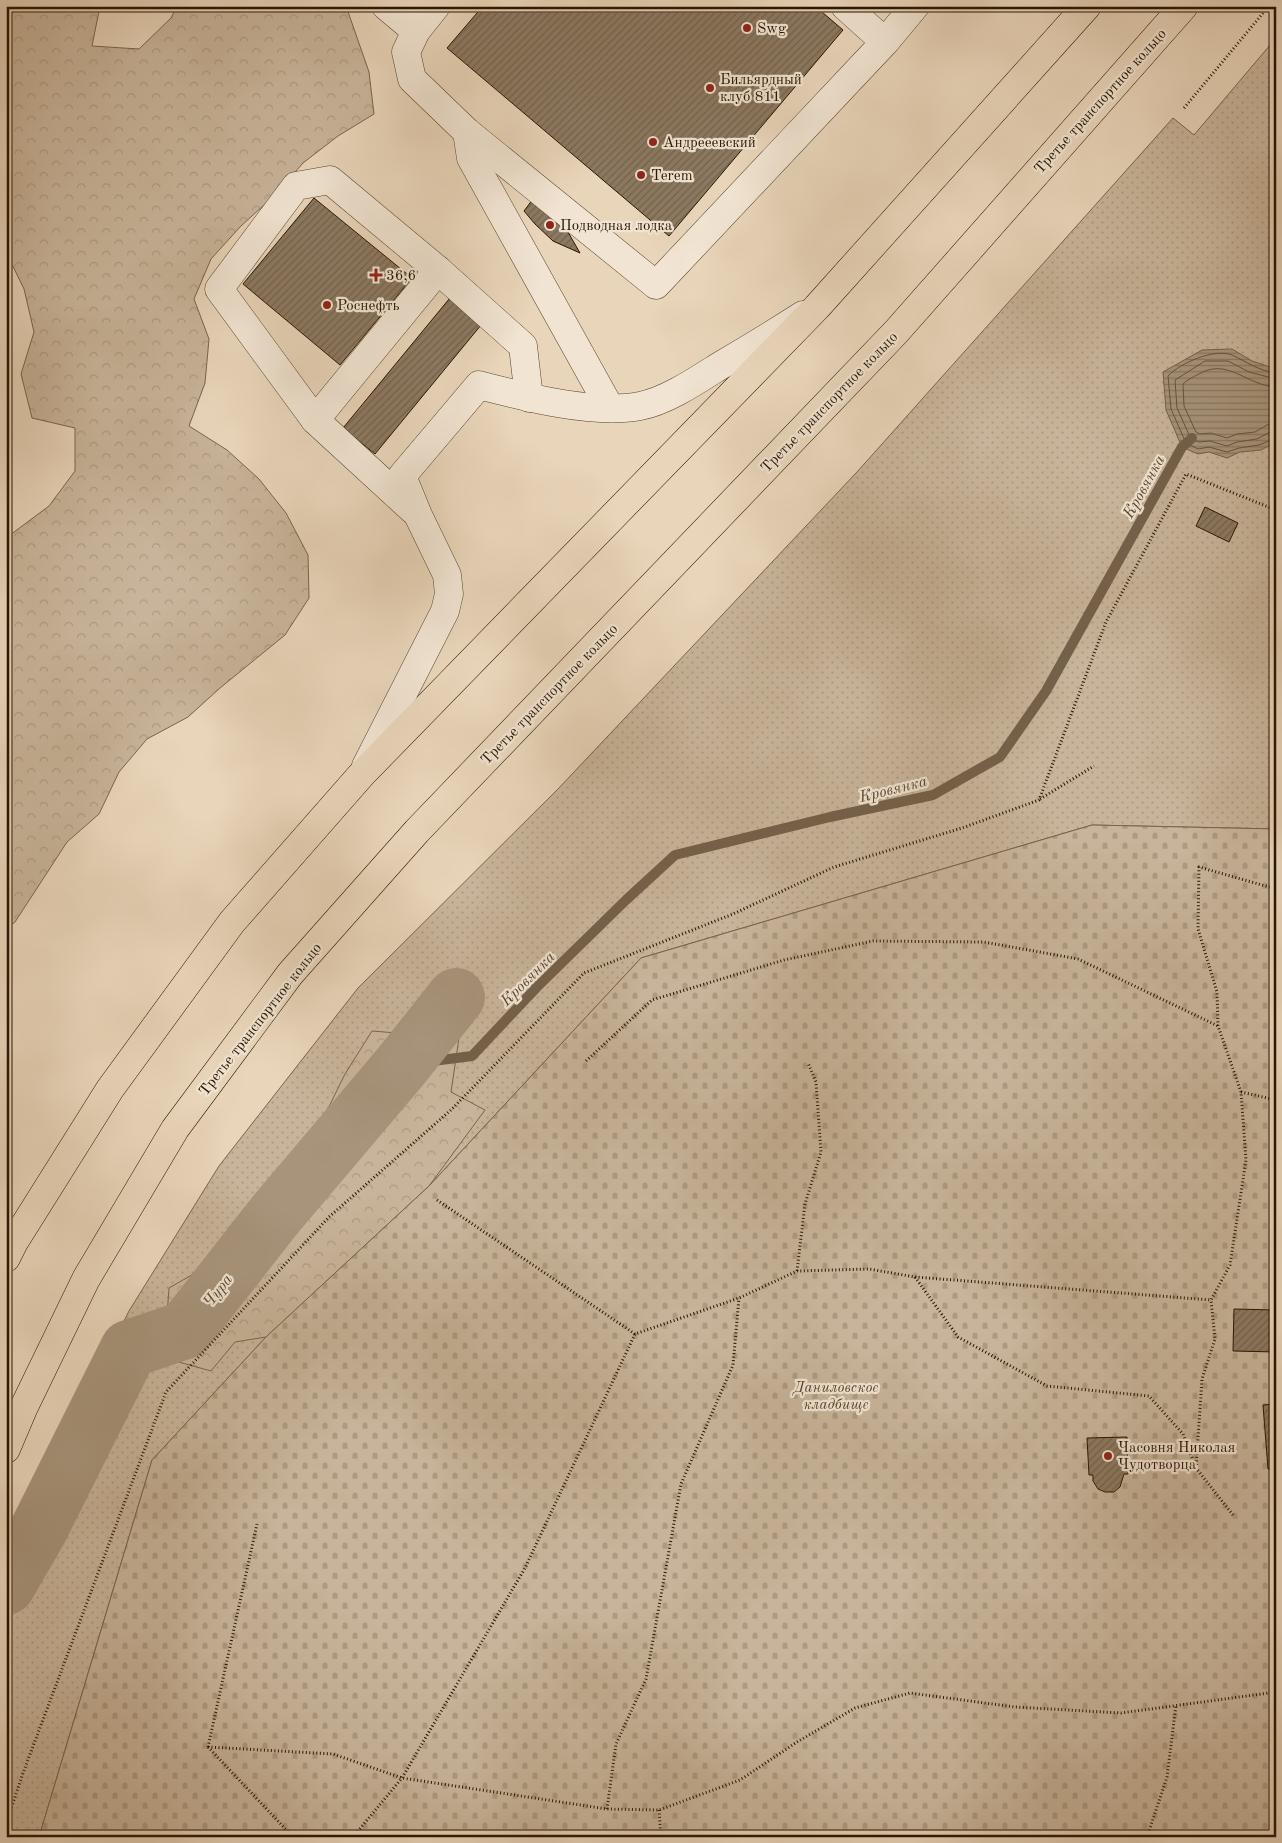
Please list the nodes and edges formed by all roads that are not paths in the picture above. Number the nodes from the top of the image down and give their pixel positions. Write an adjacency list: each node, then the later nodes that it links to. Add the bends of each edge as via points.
1 (386, 6): 7 (lane)
2 (436, 6): 7 (lane)
3 (845, 6): 8 (lane)
4 (915, 6): 8 (lane)
5 (1087, 6): 11 (main road)
6 (1184, 6): 18 (main road, Третье транспортное кольцо, via 896,332 417,832 290,974 175,1129 86,1279)
7 (416, 31): 9 (lane, via 406,52 412,78)
8 (886, 42): 9 (lane, via 656,285)
9 (467, 132): 13 (lane, via 471,158)
10 (438, 270): 12 (lane, via 523,346); 14 (lane); 14 (lane, via 330,180 296,186 218,289)
11 (817, 307): 13 (lane, via 681,390 641,406); 16 (main road)
12 (529, 398): 13 (lane); 15 (lane, via 479,385 402,476)
13 (610, 408)
14 (315, 420): 15 (lane)
15 (418, 514): 16 (lane, via 447,575 449,594 445,612)
16 (362, 774): 17 (main road, via 232,922 110,1089)
17 (10, 1250)
18 (6, 1449)

